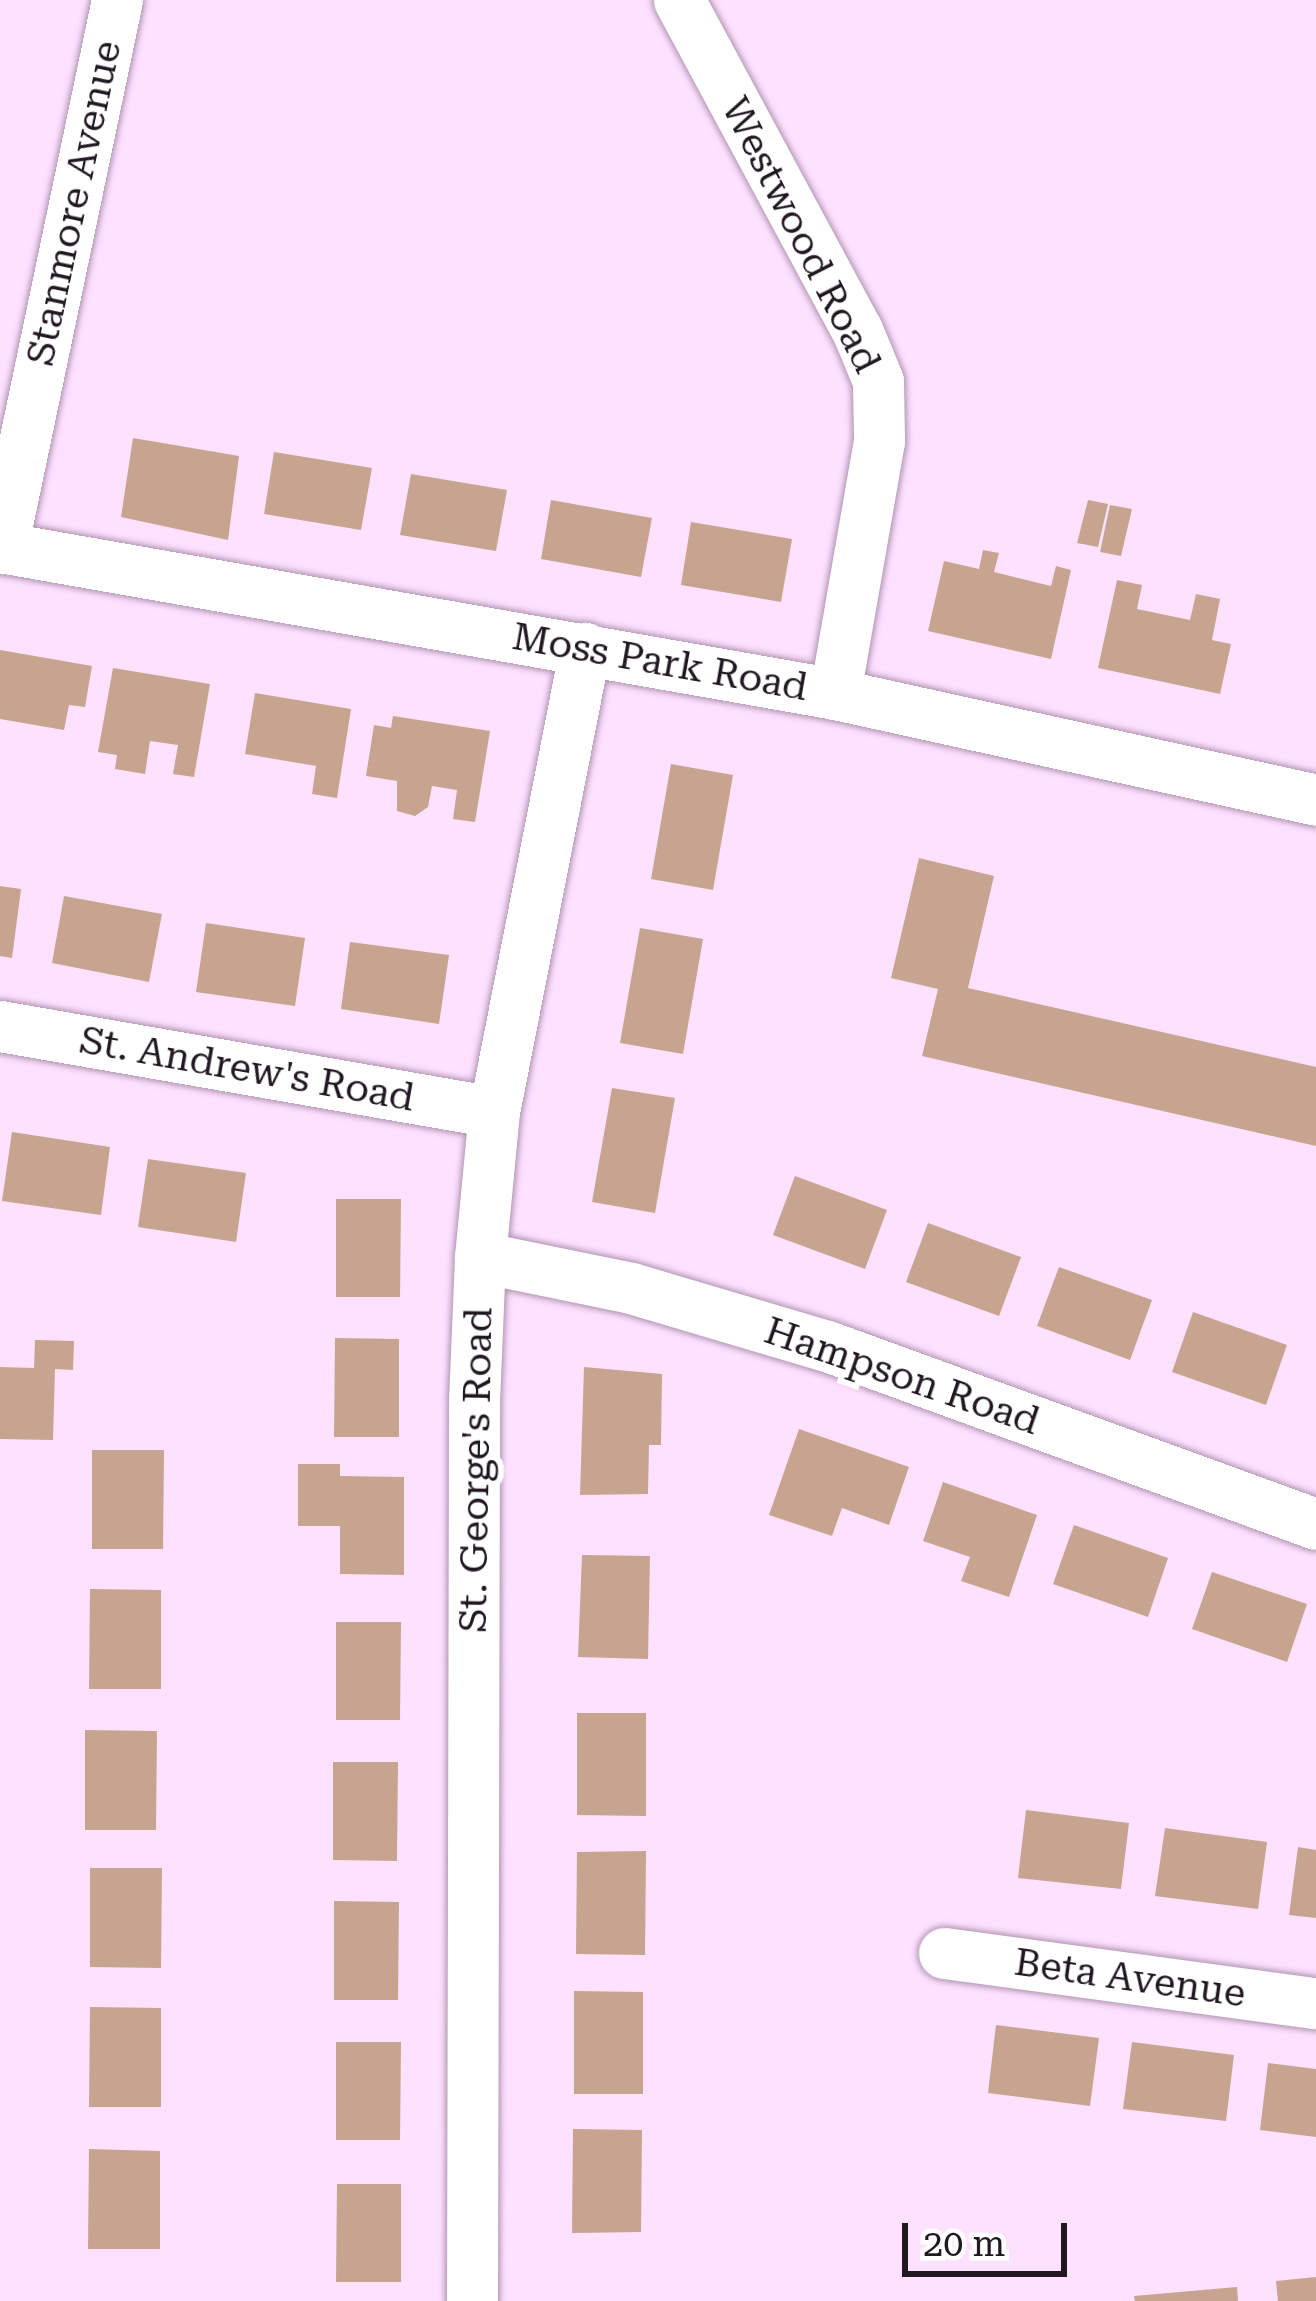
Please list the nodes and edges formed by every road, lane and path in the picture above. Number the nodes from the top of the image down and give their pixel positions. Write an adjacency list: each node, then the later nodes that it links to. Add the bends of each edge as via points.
1 (117, 0): 3 (street, Stanmore Avenue)
2 (679, 0): 5 (street, Westwood Road, via 878,381 879,441)
3 (1, 548): 4 (street, Moss Park Road)
4 (585, 648): 5 (street, Moss Park Road); 8 (street, St. George's Road)
5 (835, 694): 6 (street, Moss Park Road)
6 (1316, 800)
7 (0, 1026): 8 (street, St. Andrew's Road)
8 (494, 1112): 9 (street, St. George's Road)
9 (480, 1257): 10 (street, Hampson Road, via 631,1288 827,1346); 13 (street, St. George's Road)
10 (1316, 1524)
11 (944, 1953): 12 (street, Beta Avenue)
12 (1316, 2003)
13 (472, 2301)

